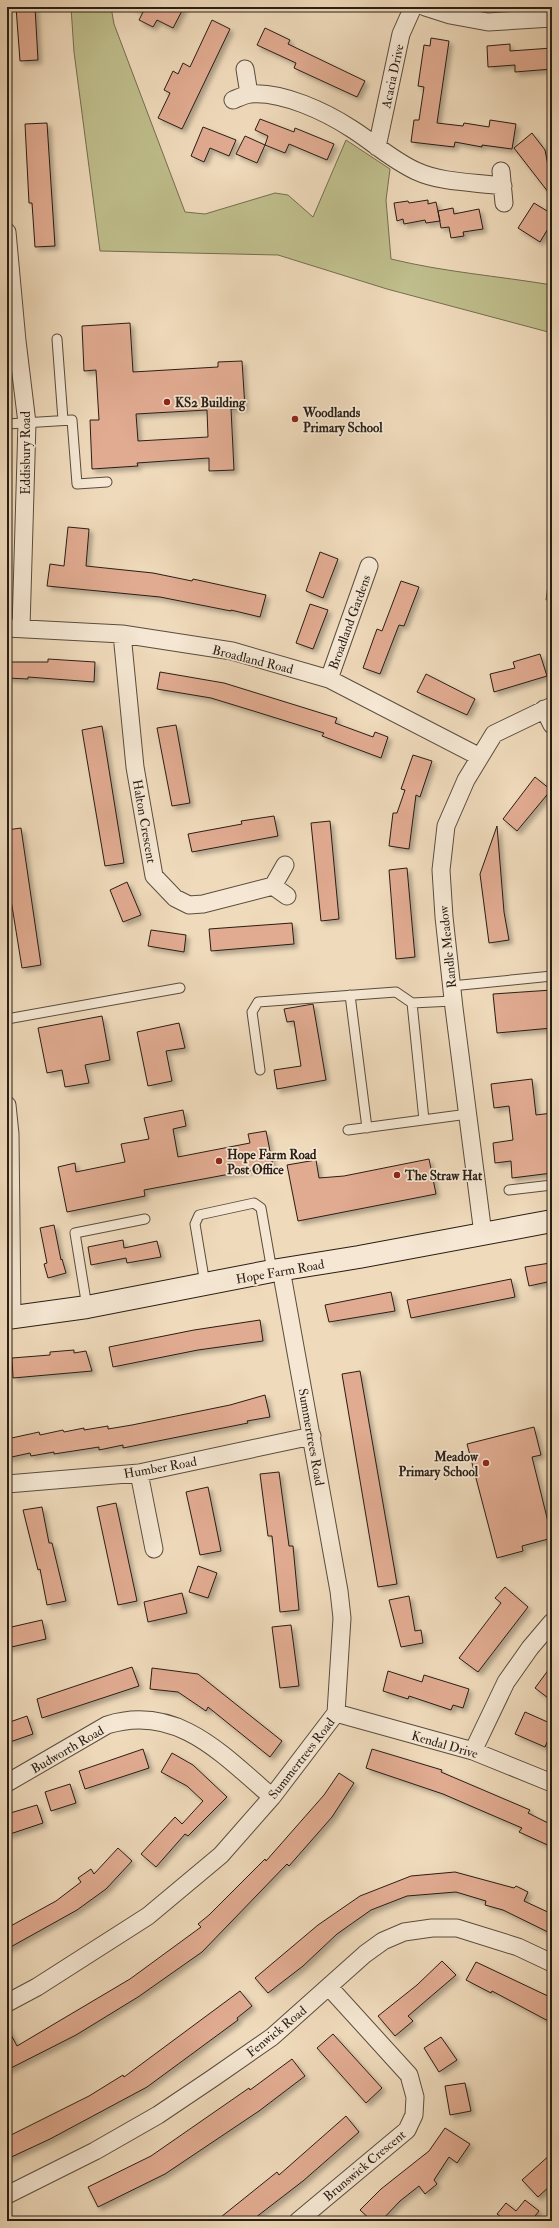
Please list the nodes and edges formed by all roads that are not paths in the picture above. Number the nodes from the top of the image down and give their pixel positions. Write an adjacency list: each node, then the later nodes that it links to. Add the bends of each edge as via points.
1 (413, 7): 7 (street, Acacia Drive, via 401,34)
2 (424, 7): 3 (street, via 488,22)
3 (552, 18)
4 (245, 69): 5 (street)
5 (249, 94): 6 (street); 7 (street, via 305,104 352,128)
6 (233, 100)
7 (377, 147): 8 (street, via 416,171 437,178 502,179)
8 (504, 203)
9 (7, 232): 12 (street, Eddisbury Road, via 16,341)
10 (57, 339): 11 (lane)
11 (63, 420): 12 (lane); 14 (lane, via 72,420 77,484)
12 (27, 423): 13 (lane); 16 (street, Eddisbury Road)
13 (7, 424)
14 (106, 482)
15 (369, 566): 18 (street, Broadland Gardens)
16 (14, 628): 17 (street, Broadland Road)
17 (122, 634): 18 (street, Broadland Road, via 232,651); 23 (street, Halton Crescent, via 136,767 154,876 176,898 189,905 203,904)
18 (329, 679): 21 (street, Broadland Road)
19 (548, 708): 20 (street); 21 (street, Randle Meadow, via 494,734)
20 (552, 725)
21 (480, 757): 27 (street, Randle Meadow, via 466,780 446,826 442,855 441,877)
22 (285, 865): 23 (street)
23 (273, 886): 24 (street)
24 (287, 896)
25 (552, 976): 27 (lane)
26 (180, 988): 30 (lane)
27 (452, 993): 29 (lane); 33 (street, Randle Meadow)
28 (350, 995): 29 (lane, via 396,992); 31 (lane, via 258,1002 252,1012); 35 (lane)
29 (412, 1003): 34 (lane)
30 (7, 1019)
31 (260, 1070)
32 (7, 1105): 37 (street)
33 (468, 1114): 34 (lane); 43 (street, Randle Meadow)
34 (424, 1120): 35 (lane)
35 (367, 1128): 36 (lane)
36 (348, 1130)
37 (8, 1134): 40 (street)
38 (552, 1185): 39 (lane)
39 (509, 1190)
40 (9, 1208): 47 (street)
41 (145, 1219): 46 (lane, via 75,1233)
42 (552, 1221): 43 (street, Hope Farm Road)
43 (484, 1234): 44 (street, Hope Farm Road)
44 (276, 1270): 45 (street, Hope Farm Road); 45 (lane, via 261,1208 254,1203 199,1215 195,1224); 48 (street, Summertrees Road)
45 (205, 1284): 46 (street, Hope Farm Road)
46 (87, 1307): 47 (street, Hope Farm Road)
47 (10, 1317)
48 (312, 1436): 49 (street, Humber Road); 53 (street, Summertrees Road, via 342,1618)
49 (139, 1473): 50 (street, Humber Road); 51 (street)
50 (7, 1484)
51 (154, 1549)
52 (552, 1622): 54 (street, via 506,1682)
53 (336, 1713): 54 (street, Kendal Drive); 57 (street, Summertrees Road)
54 (473, 1751): 56 (street, Kendal Drive)
55 (7, 1783): 57 (street, Budworth Road, via 107,1726 124,1720 147,1720 171,1724 204,1740)
56 (552, 1783)
57 (272, 1797): 60 (street, Summertrees Road, via 222,1855 148,1916)
58 (552, 1963): 59 (street, Fenwick Road, via 518,1947 457,1928 432,1928 404,1932 383,1941)
59 (329, 1987): 61 (street, Fenwick Road, via 272,2037 158,2115); 62 (street, Brunswick Crescent, via 409,2075 415,2097 414,2115 407,2130)
60 (7, 2003)
61 (7, 2195)
62 (298, 2221)

